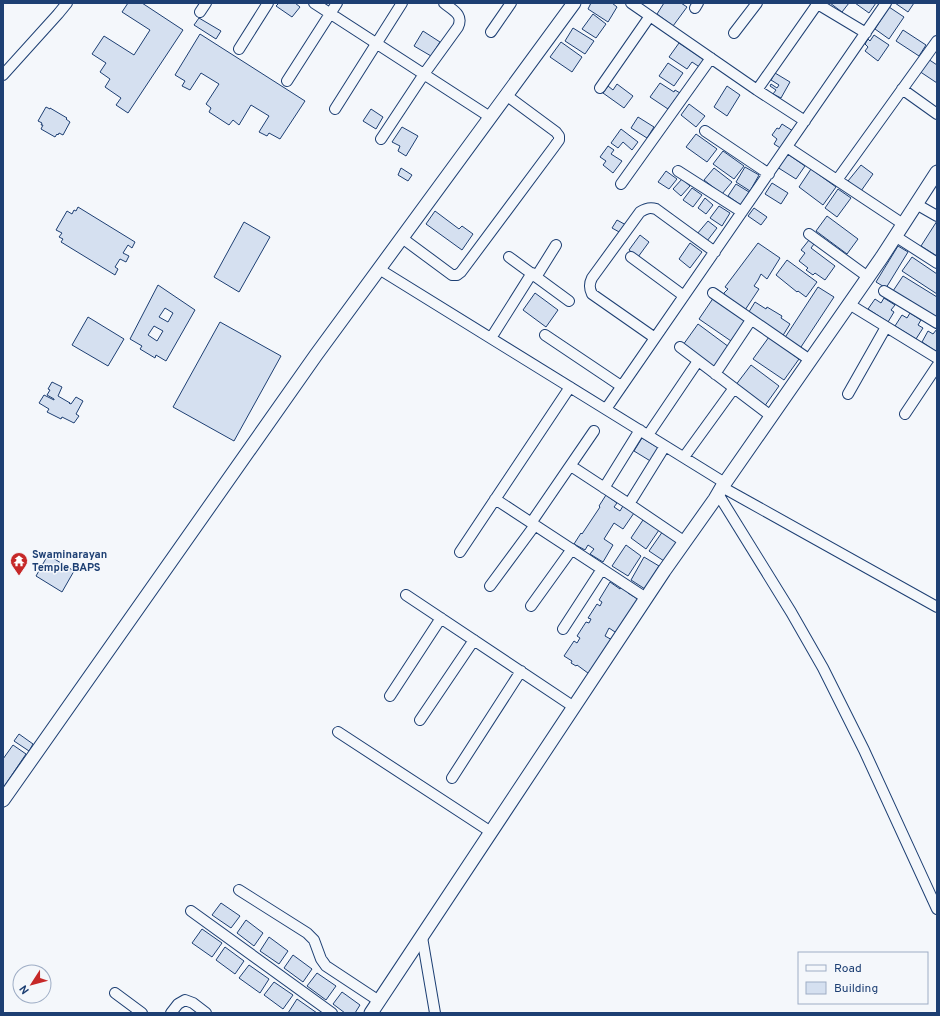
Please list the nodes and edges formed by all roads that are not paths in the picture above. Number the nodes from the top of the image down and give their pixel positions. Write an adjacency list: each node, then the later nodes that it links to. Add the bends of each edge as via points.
1 (67, 3): 25 (street)
2 (206, 3): 14 (street)
3 (268, 3): 22 (street)
4 (314, 3): 15 (street)
5 (337, 3): 15 (street)
6 (402, 3): 21 (street)
7 (444, 3): 24 (street, via 457,13 460,23)
8 (511, 3): 17 (street)
9 (574, 3): 30 (street)
10 (631, 3): 16 (street)
11 (757, 3): 18 (street)
12 (817, 3): 19 (street); 29 (street)
13 (886, 3): 19 (street)
14 (200, 12)
15 (330, 14): 21 (street); 26 (street)
16 (650, 16): 23 (street); 27 (street)
17 (491, 32)
18 (734, 33)
19 (866, 33): 34 (street)
20 (937, 41): 28 (street)
21 (376, 44): 24 (street); 31 (street)
22 (240, 49)
23 (711, 58): 29 (street); 42 (street)
24 (424, 74): 33 (street); 36 (street)
25 (3, 75)
26 (288, 81)
27 (600, 88)
28 (902, 89): 32 (street); 41 (street)
29 (757, 90): 34 (street)
30 (506, 95): 33 (street); 49 (street, via 556,132 559,136 554,147 457,275 452,275)
31 (335, 109)
32 (937, 114)
33 (490, 117): 49 (street)
34 (805, 121): 37 (street)
35 (705, 131): 40 (street)
36 (381, 138)
37 (788, 147): 40 (street); 41 (street)
38 (678, 170): 44 (street)
39 (937, 172): 43 (street)
40 (769, 174): 44 (street)
41 (837, 180): 46 (street)
42 (621, 184)
43 (916, 204): 45 (street); 46 (street)
44 (742, 212): 51 (street)
45 (937, 216)
46 (903, 224): 48 (street)
47 (809, 234): 57 (street)
48 (895, 236): 54 (street); 57 (street)
49 (402, 238): 55 (street)
50 (556, 245): 56 (street)
51 (715, 252): 60 (street); 68 (street, via 656,209 646,208 640,212 592,278 592,294)
52 (509, 257): 56 (street)
53 (631, 257): 60 (street)
54 (937, 263)
55 (379, 269): 67 (street); 110 (street)
56 (534, 275): 61 (street); 67 (street)
57 (868, 277): 62 (street)
58 (884, 291): 64 (street)
59 (713, 293): 63 (street)
60 (684, 296): 68 (street)
61 (569, 301)
62 (849, 304): 65 (street); 71 (street)
63 (751, 320): 71 (street); 74 (street)
64 (937, 323)
65 (886, 327): 70 (street); 78 (street)
66 (545, 335): 75 (street)
67 (491, 338): 76 (street)
68 (655, 338): 75 (street)
69 (680, 347): 72 (street)
70 (937, 358)
71 (810, 360): 81 (street)
72 (698, 361): 74 (street); 83 (street)
73 (937, 366): 80 (street)
74 (715, 374): 77 (street)
75 (621, 386): 79 (street)
76 (570, 387): 79 (street); 89 (street)
77 (734, 388): 81 (street); 85 (street)
78 (848, 394)
79 (606, 409): 83 (street)
80 (905, 414)
81 (771, 416): 88 (street)
82 (594, 431): 86 (street)
83 (644, 433): 84 (street); 87 (street)
84 (665, 446): 85 (street); 90 (street)
85 (684, 458): 88 (street)
86 (571, 466): 87 (street); 91 (street)
87 (604, 488): 90 (street)
88 (722, 488): 92 (street); 100 (street); 113 (street, via 823,668)
89 (495, 499): 91 (street); 94 (street)
90 (629, 504): 92 (street)
91 (533, 524): 93 (street); 96 (street)
92 (684, 542): 98 (street)
93 (572, 549): 95 (street); 99 (street)
94 (460, 552)
95 (602, 569): 98 (street); 102 (street)
96 (490, 586)
97 (406, 595): 101 (street)
98 (646, 598): 106 (street)
99 (531, 606)
100 (937, 606)
101 (441, 618): 103 (street); 105 (street)
102 (563, 629)
103 (474, 640): 104 (street); 107 (street)
104 (521, 671): 106 (street); 109 (street)
105 (390, 696)
106 (574, 707): 111 (street)
107 (420, 720)
108 (338, 732): 111 (street)
109 (452, 778)
110 (3, 800)
111 (491, 832): 115 (street)
112 (239, 890): 117 (street, via 307,933 314,940 326,966)
113 (937, 909)
114 (191, 911): 121 (street)
115 (422, 937): 117 (street); 123 (street)
116 (116, 993): 118 (street)
117 (379, 1001): 122 (street)
118 (142, 1013)
119 (170, 1013): 120 (street, via 184,1000)
120 (206, 1013)
121 (332, 1013)
122 (371, 1013)
123 (435, 1013)

